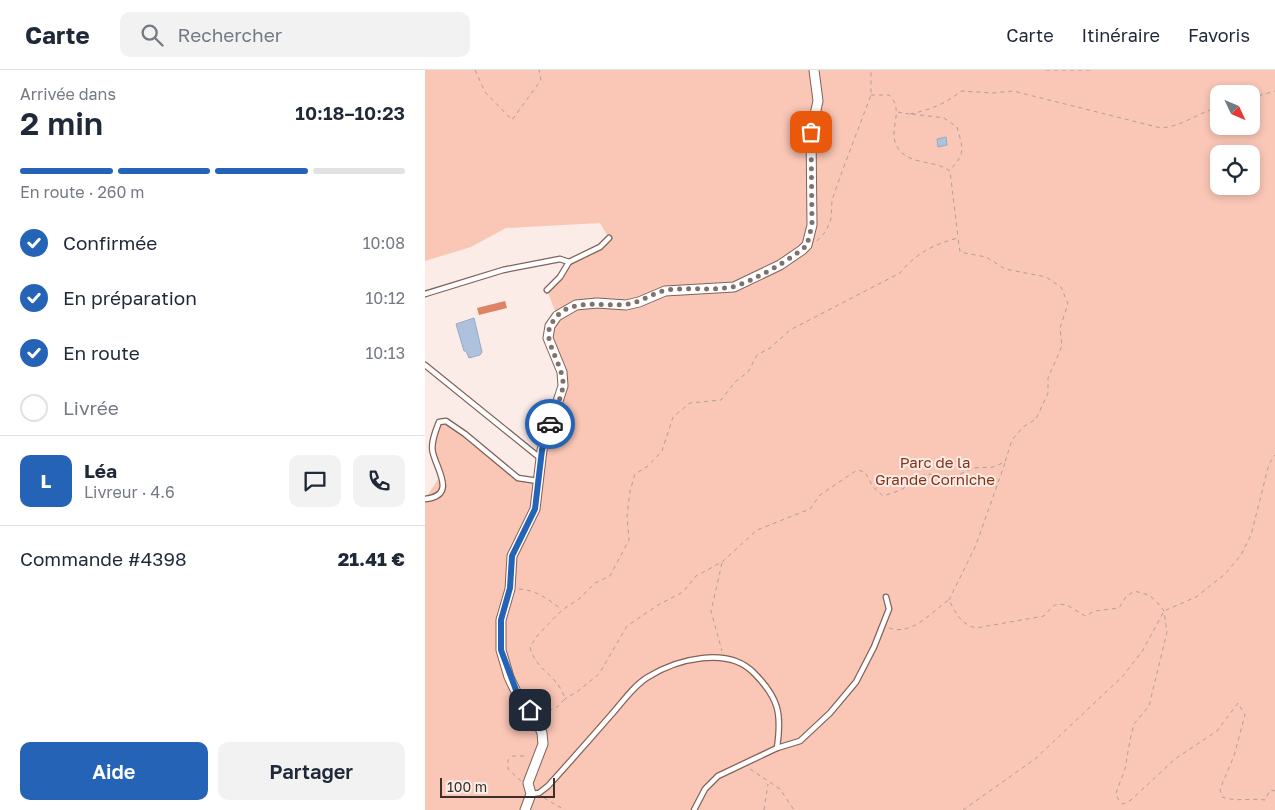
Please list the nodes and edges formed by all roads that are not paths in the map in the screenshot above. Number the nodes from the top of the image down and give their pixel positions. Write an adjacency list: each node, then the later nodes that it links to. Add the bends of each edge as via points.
1 (814, 70): 7 (street, via 818,101 811,132 812,225 807,245 780,264 734,287 665,291 626,305 576,305 557,316 550,326 548,338 562,372 563,386)
2 (609, 238): 3 (lane, via 600,247)
3 (569, 262): 4 (lane); 5 (lane, via 560,259 511,268)
4 (547, 290)
5 (425, 294)
6 (425, 365): 7 (lane)
7 (541, 459): 8 (street)
8 (540, 481): 9 (lane, via 518,478 445,421 439,422 432,451 443,480 442,490 434,498); 12 (street, via 535,509 512,556 510,588 501,620 501,650 519,698 542,733 543,744 528,783)
9 (425, 499)
10 (886, 597): 11 (lane, via 889,609 856,682 800,741)
11 (777, 748): 12 (lane, via 780,716 769,688 749,667 724,657 703,658 675,664 647,677 548,786); 14 (lane, via 718,776 705,790)
12 (535, 794): 13 (street)
13 (525, 810)
14 (694, 810)

